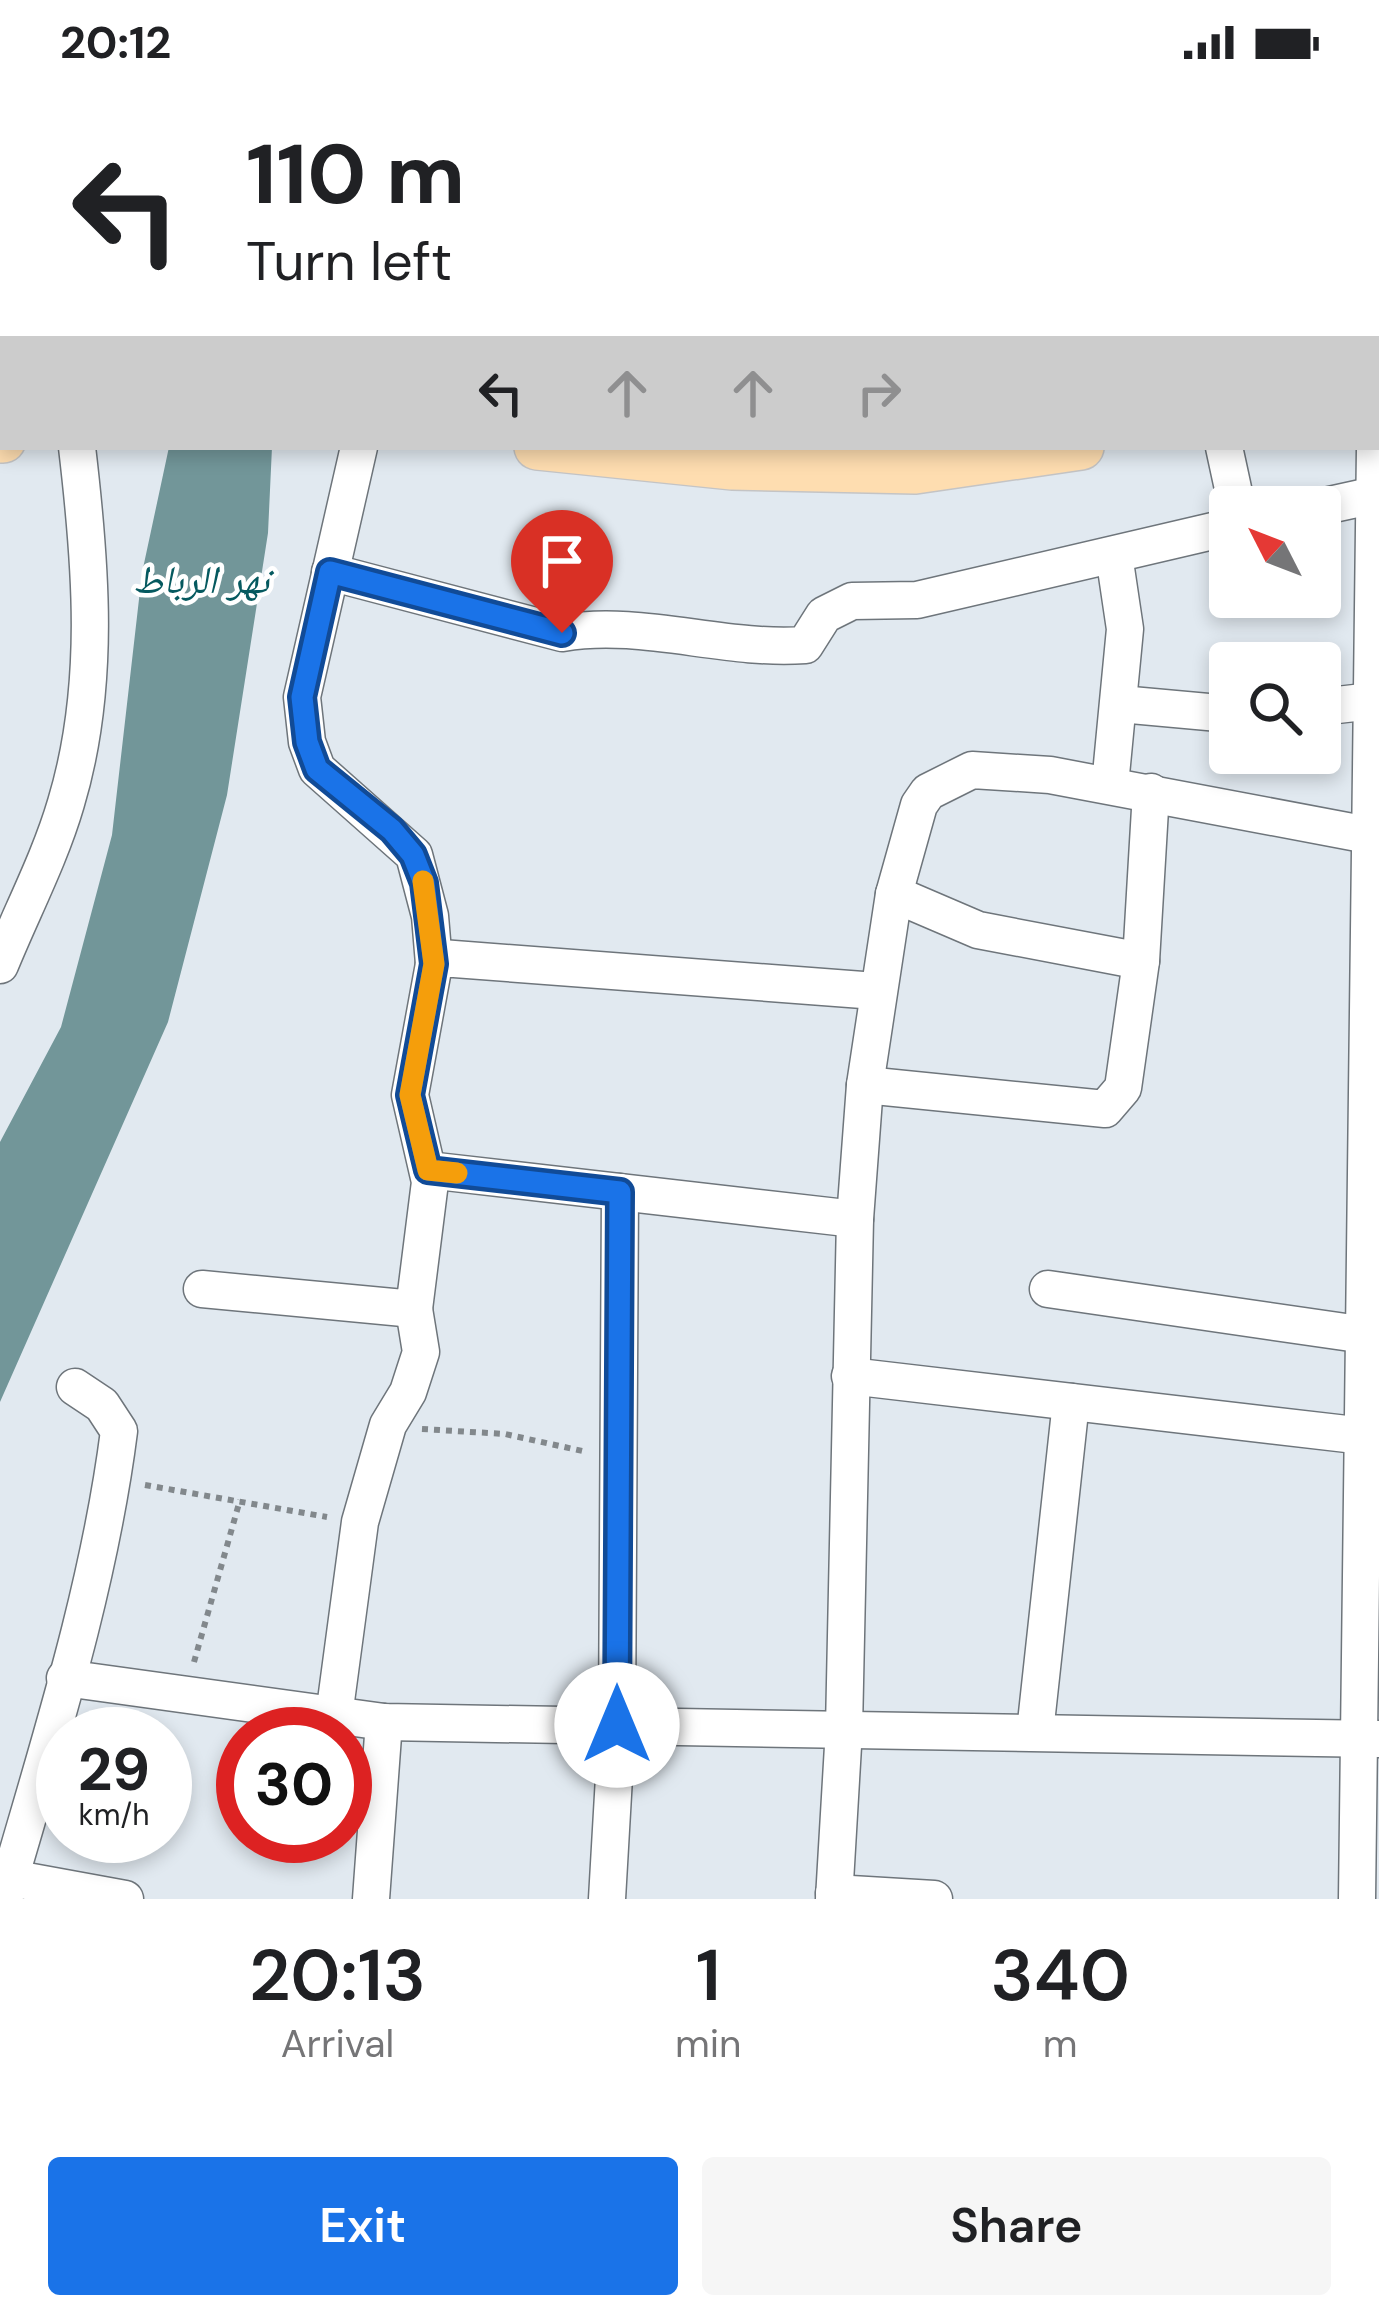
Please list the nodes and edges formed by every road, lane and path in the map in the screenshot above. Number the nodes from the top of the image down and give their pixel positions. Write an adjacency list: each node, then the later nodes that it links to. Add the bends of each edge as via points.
1 (77, 450): 23 (street, via 91,674 67,802)
2 (358, 450): 13 (street)
3 (600, 450): 7 (main road)
4 (1060, 450): 7 (main road, via 916,471)
5 (1225, 450): 8 (street)
6 (1375, 450): 9 (street)
7 (747, 457)
8 (1232, 486)
9 (1377, 495): 10 (street); 14 (street)
10 (1341, 503)
11 (1209, 532): 12 (street)
12 (1114, 555): 13 (street, via 917,600 852,601 824,615 806,645 761,648 596,627 562,633); 15 (street, via 1125,628)
13 (330, 572): 24 (street, via 302,697 307,742 317,769 413,855)
14 (1372, 701): 16 (street); 20 (street)
15 (1120, 704): 17 (street); 18 (street)
16 (1341, 705)
17 (1209, 712)
18 (1110, 785): 19 (street); 21 (street, via 972,770 928,792)
19 (1151, 793): 20 (street); 22 (street)
20 (1375, 837): 33 (street)
21 (894, 894): 22 (street, via 978,930); 25 (street)
22 (1141, 961): 26 (street, via 1123,1088 1105,1109)
23 (0, 964)
24 (434, 964): 25 (street, via 452,956); 27 (street, via 410,1095)
25 (876, 991): 26 (street)
26 (865, 1085): 29 (street)
27 (428, 1170): 28 (street); 32 (street)
28 (620, 1192): 29 (street); 39 (street)
29 (855, 1219): 34 (street)
30 (202, 1289): 32 (street)
31 (1048, 1289): 33 (street)
32 (414, 1309): 37 (street, via 421,1352)
33 (1374, 1338): 38 (street)
34 (850, 1376): 36 (street); 50 (street)
35 (75, 1388): 40 (street, via 102,1405 119,1431)
36 (1071, 1402): 38 (street); 51 (street)
37 (388, 1425): 39 (path, via 545,1440); 42 (street)
38 (1364, 1436): 52 (street)
39 (619, 1461): 49 (street)
40 (113, 1478): 41 (path); 43 (street)
41 (240, 1500): 42 (path); 44 (path)
42 (360, 1522): 46 (street)
43 (65, 1678): 44 (street); 53 (street)
44 (185, 1695): 45 (street)
45 (270, 1707)
46 (335, 1707)
47 (372, 1721): 48 (street)
48 (384, 1722): 49 (street); 56 (street)
49 (617, 1725): 50 (street); 57 (street)
50 (844, 1729): 51 (street); 54 (street)
51 (1035, 1732): 52 (street)
52 (1370, 1738): 59 (street)
53 (7, 1888): 55 (street)
54 (834, 1896): 58 (street)
55 (125, 1899)
56 (371, 1899)
57 (607, 1899)
58 (934, 1899)
59 (1357, 1899)

